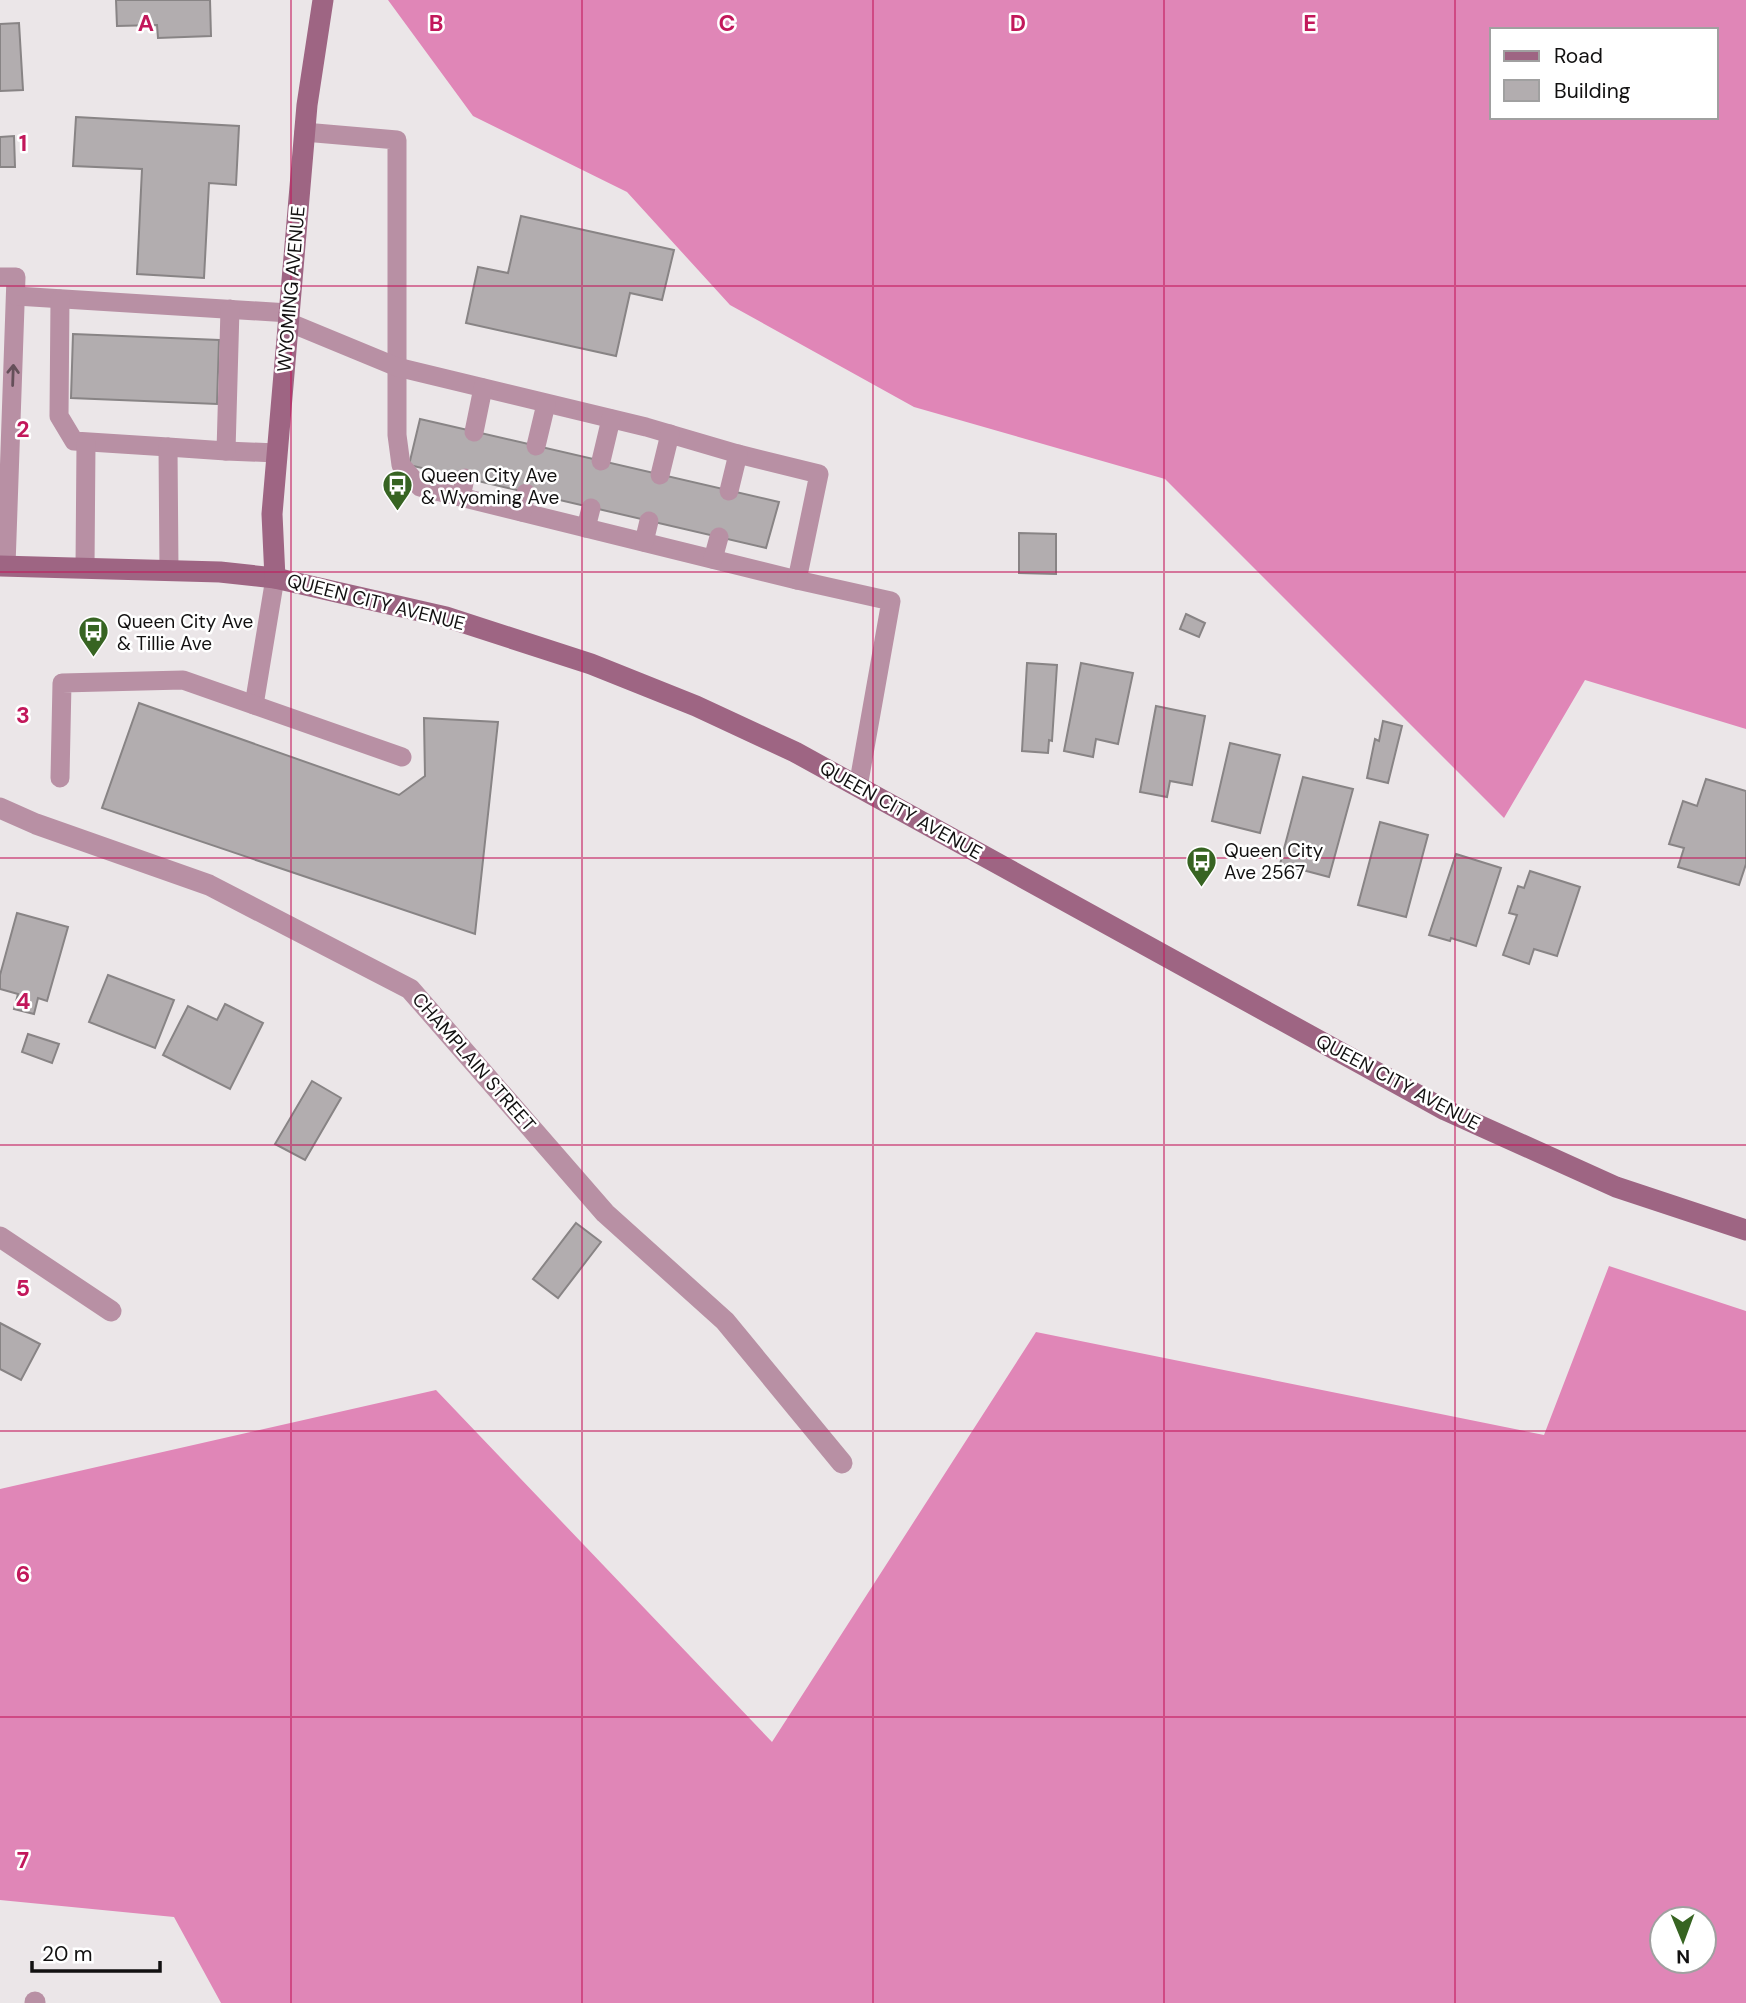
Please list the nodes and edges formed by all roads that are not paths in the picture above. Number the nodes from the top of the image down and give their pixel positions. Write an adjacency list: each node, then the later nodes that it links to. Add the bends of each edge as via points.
1 (323, 0): 2 (main road, WYOMING AVENUE)
2 (304, 132): 7 (main road, WYOMING AVENUE); 8 (lane, via 397,140)
3 (0, 277): 4 (lane, via 16,277)
4 (16, 296): 5 (lane); 29 (lane, one-way to 4)
5 (60, 299): 6 (lane); 14 (lane, via 59,416 74,441)
6 (230, 309): 7 (lane); 17 (lane)
7 (289, 317): 8 (lane); 18 (main road, WYOMING AVENUE)
8 (397, 367): 9 (lane); 25 (lane, via 401,465 420,487 463,487 524,502)
9 (484, 388): 10 (lane); 12 (lane)
10 (546, 404): 11 (lane); 15 (lane)
11 (611, 419): 13 (lane); 20 (lane)
12 (474, 432)
13 (670, 435): 19 (lane); 21 (lane)
14 (86, 443): 16 (lane); 30 (lane)
15 (536, 446)
16 (168, 447): 17 (lane); 31 (lane)
17 (226, 451): 18 (lane)
18 (277, 453): 32 (main road, WYOMING AVENUE, via 272,514)
19 (738, 454): 22 (lane); 33 (lane, via 819,474)
20 (601, 461)
21 (660, 475)
22 (729, 491)
23 (591, 508): 25 (lane)
24 (649, 521): 27 (lane)
25 (586, 528): 27 (lane)
26 (719, 537): 28 (lane)
27 (644, 542): 28 (lane)
28 (713, 559): 33 (lane)
29 (3, 566): 30 (main road, QUEEN CITY AVENUE)
30 (85, 568): 31 (main road, QUEEN CITY AVENUE)
31 (169, 570): 32 (main road, QUEEN CITY AVENUE)
32 (275, 578): 34 (lane); 37 (main road, QUEEN CITY AVENUE, via 446,617 591,664 696,706)
33 (797, 580): 37 (lane, via 891,601)
34 (254, 705): 35 (lane); 36 (lane, via 183,680 62,683)
35 (402, 757)
36 (60, 778)
37 (858, 787): 39 (main road, QUEEN CITY AVENUE, via 1445,1110 1616,1186)
38 (0, 808): 42 (street, CHAMPLAIN STREET, via 209,885 410,989 606,1213 725,1321)
39 (1746, 1230)
40 (0, 1237): 41 (street)
41 (111, 1311)
42 (842, 1463)

